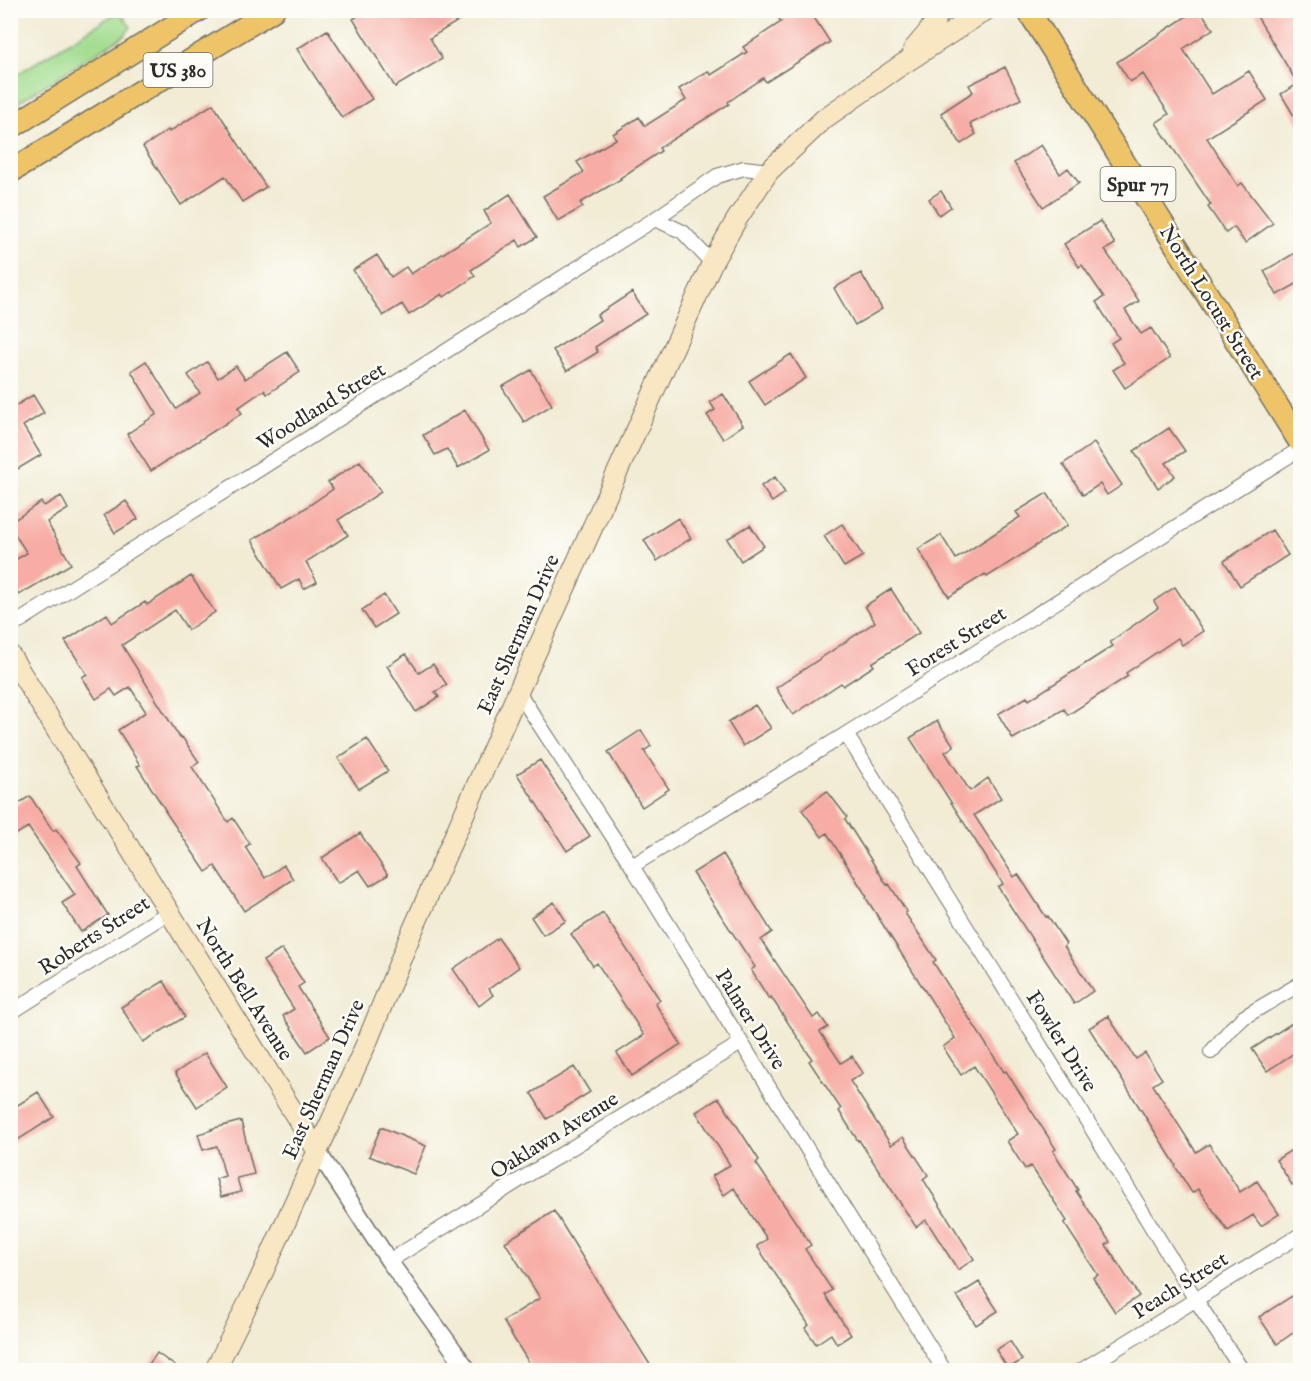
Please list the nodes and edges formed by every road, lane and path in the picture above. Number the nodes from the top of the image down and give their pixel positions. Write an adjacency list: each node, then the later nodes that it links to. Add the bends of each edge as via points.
1 (199, 10): 7 (main road, US 380)
2 (273, 10): 9 (main road, US 380)
3 (941, 10): 6 (main road, via 929,31)
4 (986, 10): 6 (main road, East Sherman Drive)
5 (1028, 10): 12 (main road, North Locust Street / Spur 77)
6 (897, 68): 8 (main road, East Sherman Drive, via 825,118)
7 (10, 128)
8 (769, 171): 10 (street, Woodland Street, via 744,168 717,176); 11 (main road, East Sherman Drive)
9 (10, 172)
10 (655, 219): 11 (street, via 683,232); 14 (street, Woodland Street)
11 (712, 263): 16 (main road, East Sherman Drive)
12 (1300, 442)
13 (1300, 449): 17 (street, Forest Street)
14 (10, 627)
15 (10, 655): 19 (main road, North Bell Avenue)
16 (518, 692): 18 (street, Palmer Drive); 24 (main road, East Sherman Drive)
17 (846, 734): 18 (street, Forest Street); 27 (street, Fowler Drive)
18 (632, 866): 22 (street, Palmer Drive)
19 (169, 912): 21 (street, Roberts Street); 24 (main road, North Bell Avenue)
20 (1300, 984): 23 (street, via 1244,1017)
21 (10, 1013)
22 (741, 1043): 26 (street, Oaklawn Avenue); 30 (street, Palmer Drive)
23 (1211, 1052)
24 (318, 1152): 26 (street, North Bell Avenue); 28 (main road, East Sherman Drive)
25 (1300, 1235): 27 (street, Peach Street)
26 (389, 1261): 29 (street, North Bell Avenue)
27 (1196, 1300): 31 (street, Peach Street); 32 (street, Fowler Drive)
28 (215, 1371)
29 (468, 1371)
30 (944, 1371)
31 (1082, 1371)
32 (1242, 1371)

